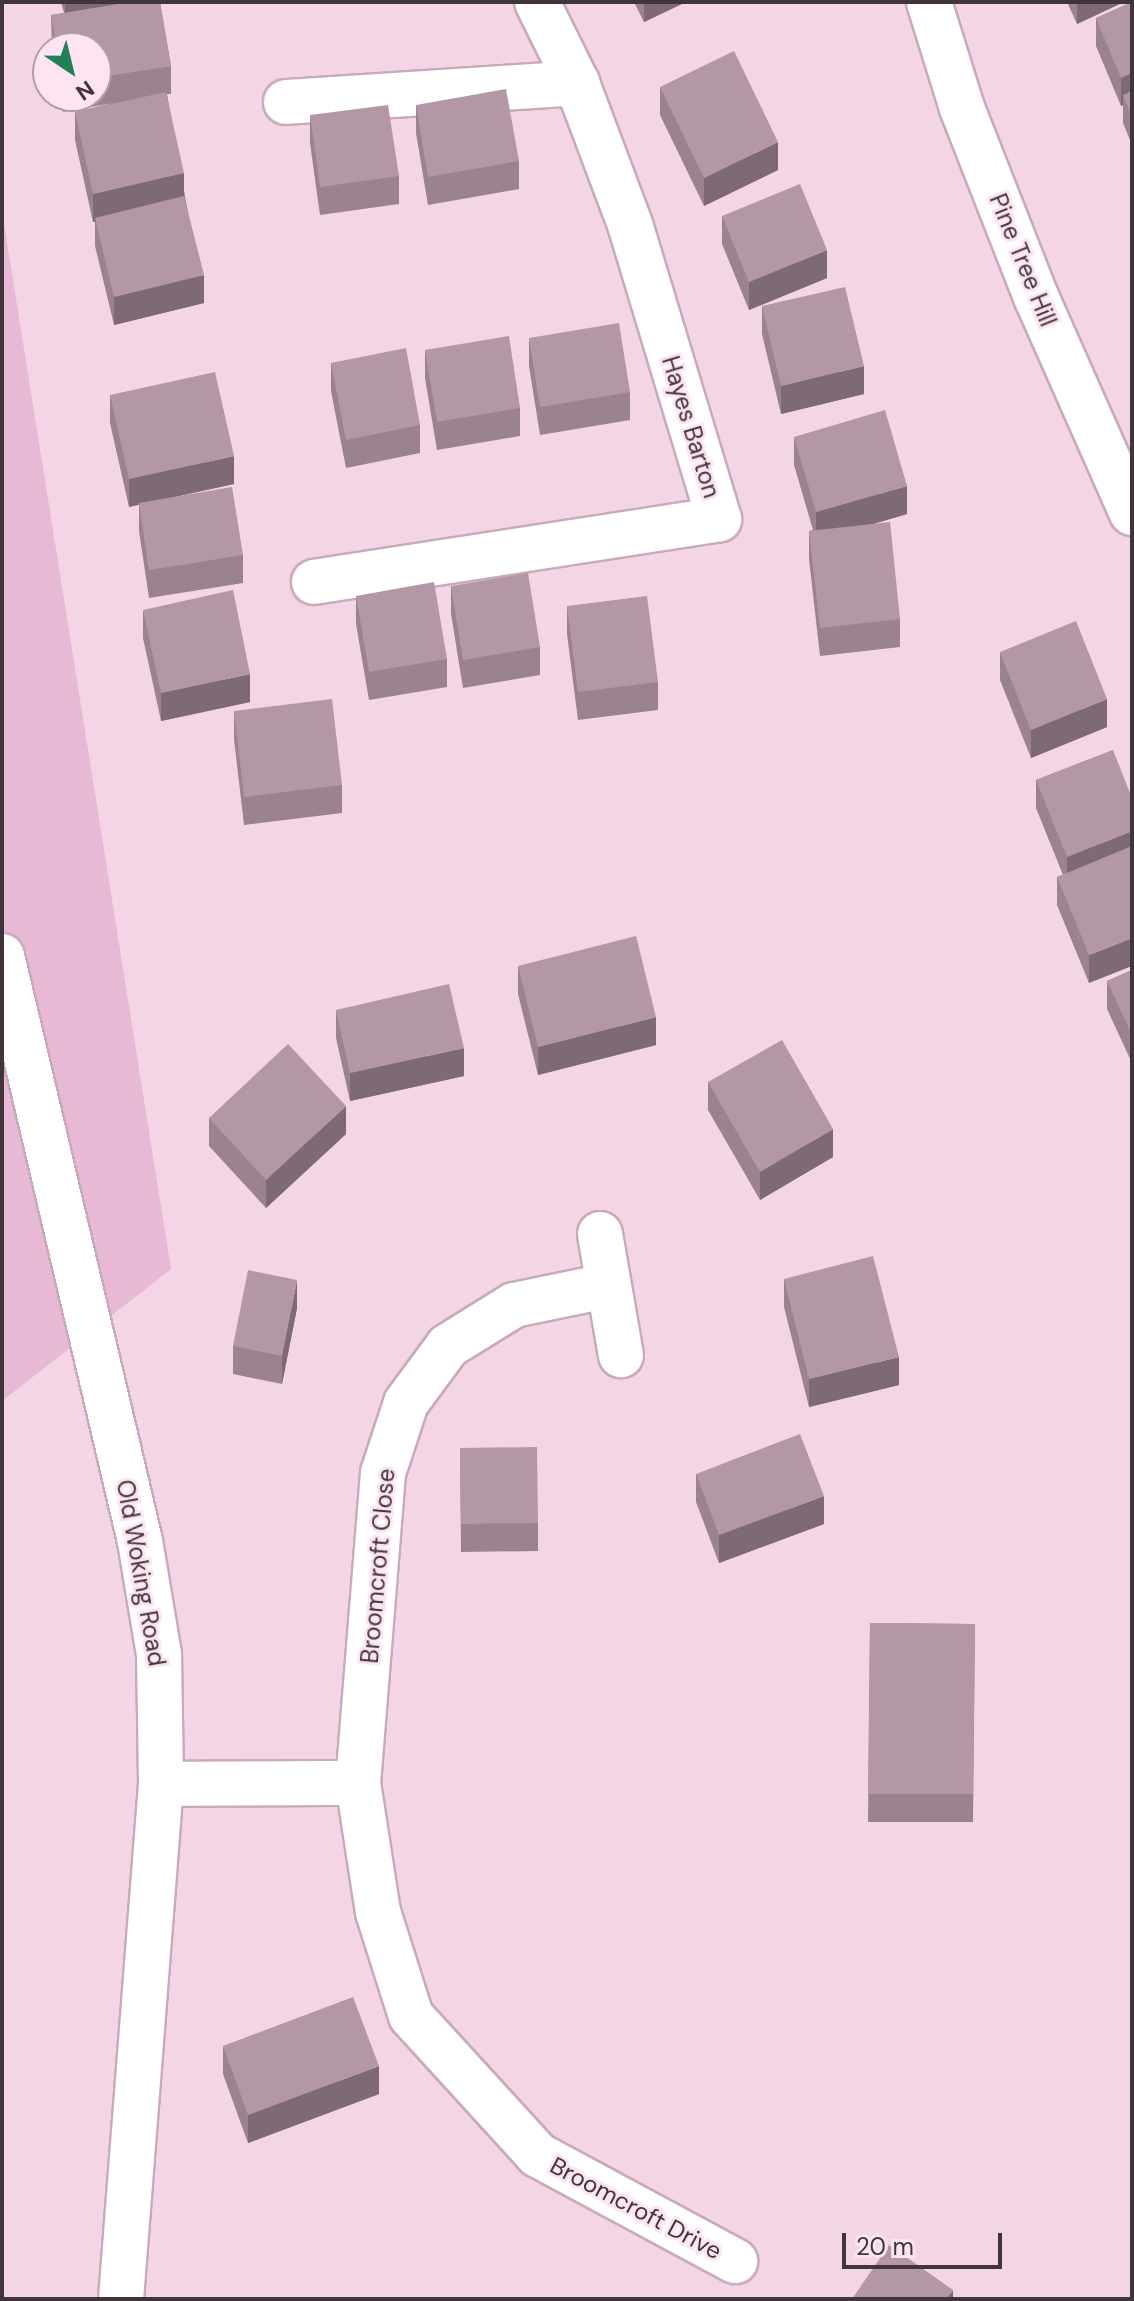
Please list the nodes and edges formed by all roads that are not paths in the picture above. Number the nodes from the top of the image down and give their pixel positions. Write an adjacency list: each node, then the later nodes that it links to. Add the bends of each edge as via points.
1 (537, 2): 3 (street, Hayes Barton)
2 (929, 2): 5 (street, Pine Tree Hill, via 962,108 1037,299)
3 (577, 83): 4 (street); 6 (street, Hayes Barton, via 631,227 719,519)
4 (286, 102)
5 (1132, 513)
6 (314, 582)
7 (2, 956): 12 (street, Old Woking Road, via 140,1541 159,1654)
8 (600, 1234): 9 (street)
9 (606, 1286): 10 (street); 11 (street, Broomcroft Close, via 514,1305 448,1346 406,1403 383,1473)
10 (621, 1355)
11 (358, 1783): 12 (street); 13 (street, Broomcroft Drive, via 378,1912 411,2016 538,2155)
12 (161, 1784): 14 (street, Old Woking Road)
13 (735, 2261)
14 (121, 2299)

